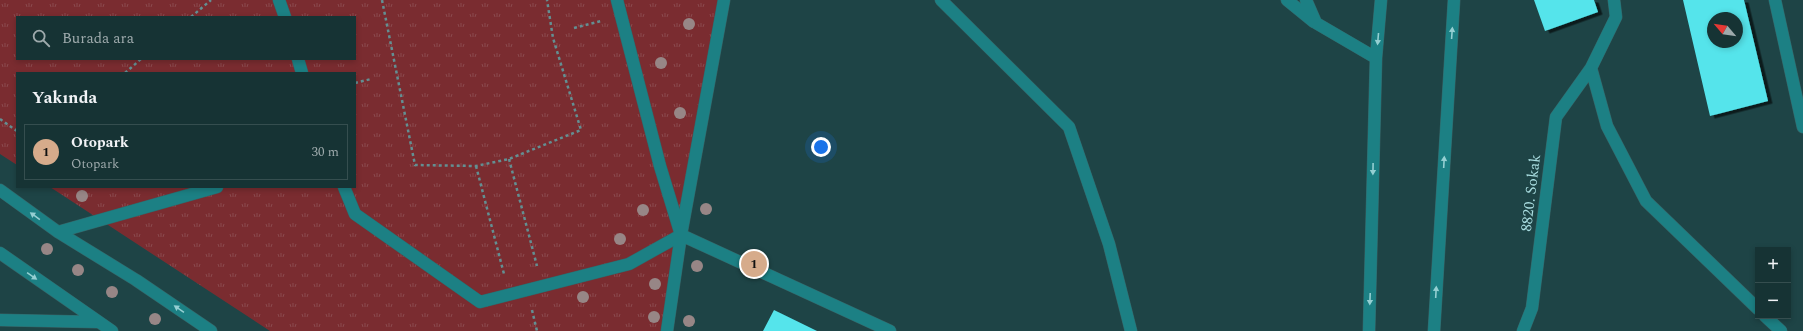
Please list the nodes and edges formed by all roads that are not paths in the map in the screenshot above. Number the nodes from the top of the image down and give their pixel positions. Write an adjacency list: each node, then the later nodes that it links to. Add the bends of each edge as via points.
1 (279, 0): 11 (street)
2 (617, 0): 22 (street, via 660,166)
3 (724, 0): 22 (street)
4 (942, 0): 32 (street, via 1069,128 1109,244)
5 (1287, 0): 12 (street)
6 (1306, 0): 12 (street)
7 (1381, 0): 13 (street, one-way to 13)
8 (1454, 0): 34 (street, one-way to 8)
9 (1614, 0): 15 (street, 8820. Sokak, via 1616,17)
10 (1775, 0): 17 (street)
11 (284, 16)
12 (1316, 23): 13 (street)
13 (1376, 58): 33 (street, one-way to 33)
14 (298, 60): 16 (street)
15 (1591, 68): 24 (street, via 1607,126 1646,201); 35 (street, 8820. Sokak, via 1556,116 1532,308)
16 (302, 72)
17 (1803, 127)
18 (213, 188): 21 (street)
19 (344, 188): 22 (street, via 355,214 480,302 629,264)
20 (0, 190): 21 (street, one-way to 20)
21 (58, 232): 29 (street, one-way to 21, via 136,280)
22 (681, 235): 30 (street); 31 (street)
23 (0, 253): 27 (street, one-way to 27)
24 (1755, 306)
25 (1768, 319): 36 (street)
26 (0, 320): 27 (street)
27 (97, 322): 28 (street)
28 (112, 331)
29 (211, 331)
30 (667, 331)
31 (890, 331)
32 (1131, 331)
33 (1369, 331)
34 (1434, 331)
35 (1523, 331)
36 (1781, 331)

